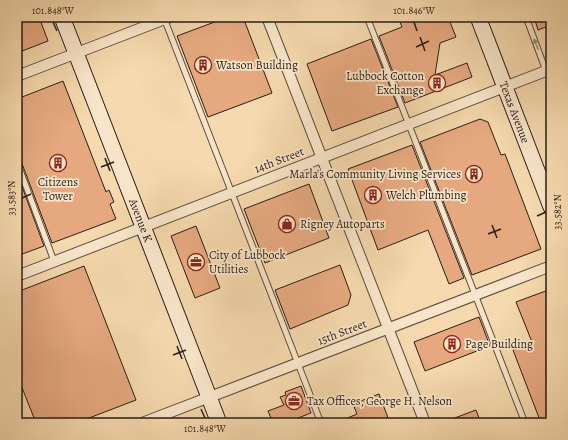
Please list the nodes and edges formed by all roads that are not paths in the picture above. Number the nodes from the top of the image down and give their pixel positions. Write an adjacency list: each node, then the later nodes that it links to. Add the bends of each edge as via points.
1 (62, 17): 7 (main road, Avenue K)
2 (267, 17): 12 (street)
3 (367, 17): 11 (lane)
4 (478, 17): 10 (main road, Texas Avenue)
5 (526, 17): 8 (lane, one-way to 5)
6 (166, 18): 7 (street); 14 (lane)
7 (77, 53): 9 (street); 16 (main road, Avenue K)
8 (549, 70): 10 (street, 14th Street)
9 (17, 76)
10 (505, 87): 11 (street, 14th Street); 15 (main road, Texas Avenue)
11 (408, 124): 12 (street, 14th Street); 20 (lane)
12 (322, 158): 14 (street, 14th Street); 21 (street)
13 (17, 162): 17 (lane)
14 (231, 193): 16 (street, 14th Street); 22 (lane)
15 (551, 207)
16 (144, 227): 17 (street, 14th Street); 23 (main road, Avenue K)
17 (54, 261): 19 (street, 14th Street)
18 (551, 266): 20 (street, 15th Street)
19 (17, 276)
20 (475, 295): 21 (street, 15th Street); 28 (lane)
21 (388, 328): 22 (street, 15th Street); 27 (street)
22 (298, 363): 23 (street, 15th Street); 26 (lane)
23 (209, 397): 24 (street, 15th Street); 25 (main road, Avenue K)
24 (142, 423)
25 (220, 423)
26 (321, 423)
27 (425, 423)
28 (525, 423)

